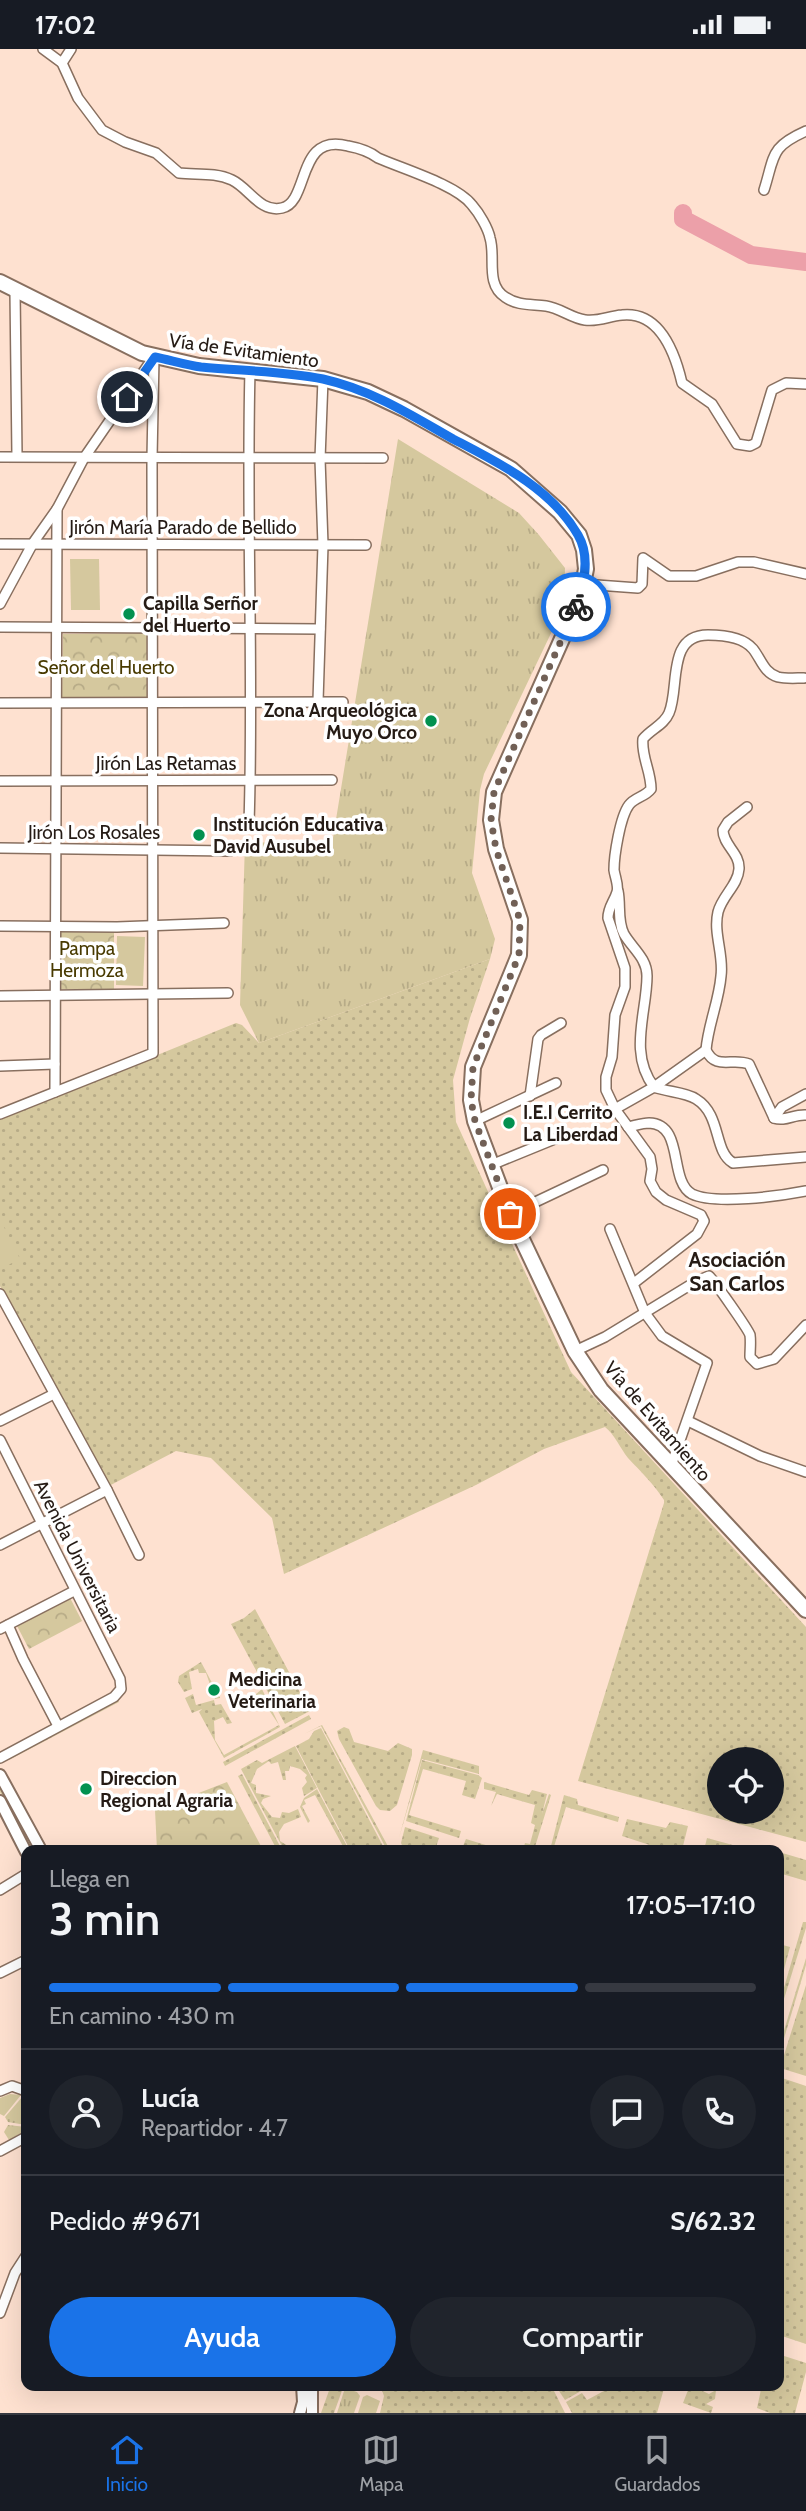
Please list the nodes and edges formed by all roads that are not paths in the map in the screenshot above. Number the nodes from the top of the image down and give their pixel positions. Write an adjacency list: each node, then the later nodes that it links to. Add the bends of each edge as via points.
1 (43, 49): 3 (street)
2 (71, 49): 3 (street)
3 (62, 63): 11 (street, via 78,98 102,130 156,153 178,173 230,178 263,205 280,209 290,203 311,158 334,143 371,152 455,191 473,206 489,234 493,280 502,296 522,305 550,306 584,320 641,316 669,343 682,383 712,404 737,444 756,443 772,390 786,383)
4 (806, 131): 5 (street, via 777,148)
5 (764, 190)
6 (0, 282): 7 (highway, Vía de Evitamiento)
7 (15, 291): 8 (highway, Vía de Evitamiento); 12 (street)
8 (155, 357): 9 (highway, Vía de Evitamiento); 14 (street); 16 (street)
9 (250, 371): 10 (highway, Vía de Evitamiento); 17 (street)
10 (323, 379): 18 (street); 28 (highway, Vía de Evitamiento, via 368,392 512,469 579,535 586,569)
11 (806, 384)
12 (17, 456): 13 (street); 14 (street)
13 (0, 457)
14 (85, 458): 16 (street); 19 (street)
15 (383, 458): 18 (street)
16 (152, 459): 17 (street); 26 (street)
17 (247, 459): 18 (street); 23 (street)
18 (320, 459): 24 (street)
19 (57, 509): 20 (street); 22 (street)
20 (33, 543): 21 (street, Jirón María Parado de Bellido); 22 (street, Jirón María Parado de Bellido); 29 (street)
21 (0, 544)
22 (57, 544): 26 (street, Jirón María Parado de Bellido); 31 (street)
23 (249, 545): 24 (street, Jirón María Parado de Bellido); 26 (street, Jirón María Parado de Bellido); 33 (street)
24 (323, 545): 25 (street, Jirón María Parado de Bellido); 34 (street)
25 (366, 545)
26 (153, 546): 32 (street)
27 (806, 574): 28 (street, via 738,562 696,576 670,576 643,558 638,588)
28 (583, 584): 75 (highway, Vía de Evitamiento, via 494,792 491,820 520,920 519,955 473,1067)
29 (0, 604)
30 (0, 627): 31 (street)
31 (57, 627): 32 (street); 41 (street)
32 (154, 628): 33 (street); 40 (street)
33 (250, 629): 34 (street); 36 (street)
34 (320, 629): 37 (street)
35 (806, 680): 53 (street, via 777,677 752,649 735,638 707,635 686,643 674,677 670,709 665,720 643,739 651,789 629,805 622,818 614,869)
36 (250, 701): 37 (street); 40 (street); 42 (street)
37 (318, 701): 38 (street)
38 (343, 702)
39 (0, 703): 41 (street)
40 (152, 703): 41 (street); 46 (street)
41 (57, 704): 45 (street)
42 (250, 780): 43 (street, Jirón Las Retamas); 46 (street, Jirón Las Retamas); 48 (street)
43 (332, 780)
44 (0, 781): 45 (street, Jirón Las Retamas)
45 (57, 781): 46 (street, Jirón Las Retamas); 51 (street)
46 (153, 781): 50 (street)
47 (747, 807): 63 (street, via 723,830 739,870 717,916 722,975)
48 (249, 823)
49 (0, 848): 51 (street, Jirón Los Rosales)
50 (154, 849): 51 (street, Jirón Los Rosales); 52 (street, Jirón Los Rosales); 55 (street)
51 (57, 850): 57 (street)
52 (230, 851)
53 (618, 891): 67 (street, via 621,925 648,973 640,1042 645,1071); 71 (street, via 608,918 625,968 625,987 615,1015 605,1083)
54 (224, 923): 55 (street)
55 (152, 925): 57 (street); 59 (street)
56 (0, 926): 57 (street)
57 (55, 926): 60 (street)
58 (228, 993): 59 (street)
59 (152, 994): 60 (street); 68 (street, via 153,1053)
60 (55, 995): 61 (street); 64 (street)
61 (0, 996)
62 (561, 1023): 70 (street, via 538,1039)
63 (706, 1050): 67 (street); 74 (street, via 717,1063 749,1063)
64 (55, 1064): 65 (street); 68 (street)
65 (0, 1066)
66 (556, 1083): 70 (street)
67 (654, 1087): 71 (street); 78 (street, via 698,1100 715,1121 724,1155 733,1163)
68 (55, 1092): 72 (street)
69 (806, 1094): 74 (street, via 782,1107)
70 (530, 1096): 75 (street)
71 (615, 1109): 76 (street)
72 (0, 1114)
73 (806, 1115): 74 (street)
74 (774, 1118)
75 (475, 1121): 79 (highway, Vía de Evitamiento)
76 (628, 1128): 81 (street, via 649,1123 663,1130 671,1140 682,1182 692,1194 732,1199); 84 (street, via 652,1163 650,1181 656,1192 701,1215 704,1221 697,1234)
77 (562, 1136): 79 (street)
78 (806, 1157)
79 (491, 1165): 82 (highway, Vía de Evitamiento)
80 (603, 1170): 82 (street)
81 (806, 1191)
82 (510, 1214): 88 (highway, Vía de Evitamiento)
83 (610, 1229): 84 (street)
84 (634, 1283): 86 (street)
85 (0, 1294): 89 (street)
86 (645, 1314): 87 (street, via 709,1276 746,1324 750,1357 757,1364 774,1359); 88 (street); 91 (street, via 662,1336 707,1363)
87 (806, 1325)
88 (575, 1351): 93 (highway, Vía de Evitamiento, via 601,1389)
89 (54, 1394): 90 (street); 95 (street)
90 (0, 1421)
91 (688, 1421): 93 (street); 94 (street, via 760,1456)
92 (0, 1440): 96 (street, Avenida Universitaria)
93 (671, 1467): 100 (highway, Vía de Evitamiento)
94 (806, 1472)
95 (107, 1490): 96 (street); 98 (street)
96 (41, 1523): 97 (street); 99 (street, Avenida Universitaria)
97 (0, 1545)
98 (139, 1555)
99 (74, 1591): 101 (street); 102 (street, Avenida Universitaria, via 121,1689)
100 (806, 1610)
101 (4, 1627): 102 (street)
102 (58, 1726): 103 (street)
103 (0, 1758)
104 (0, 1775): 106 (street)
105 (0, 1801): 107 (street)
106 (24, 1818): 107 (street); 109 (street)
107 (12, 1825): 108 (street)
108 (22, 1845)
109 (38, 1845)
110 (21, 1877): 111 (street)
111 (0, 1890)
112 (21, 1962): 113 (street)
113 (0, 1973)
114 (21, 2089): 115 (street, via 12,2086)
115 (0, 2091)
116 (21, 2140): 117 (street)
117 (0, 2151)
118 (21, 2264): 119 (street)
119 (4, 2290): 120 (street)
120 (0, 2313)
121 (302, 2391): 123 (street)
122 (312, 2391): 124 (street)
123 (300, 2413)
124 (312, 2413)

